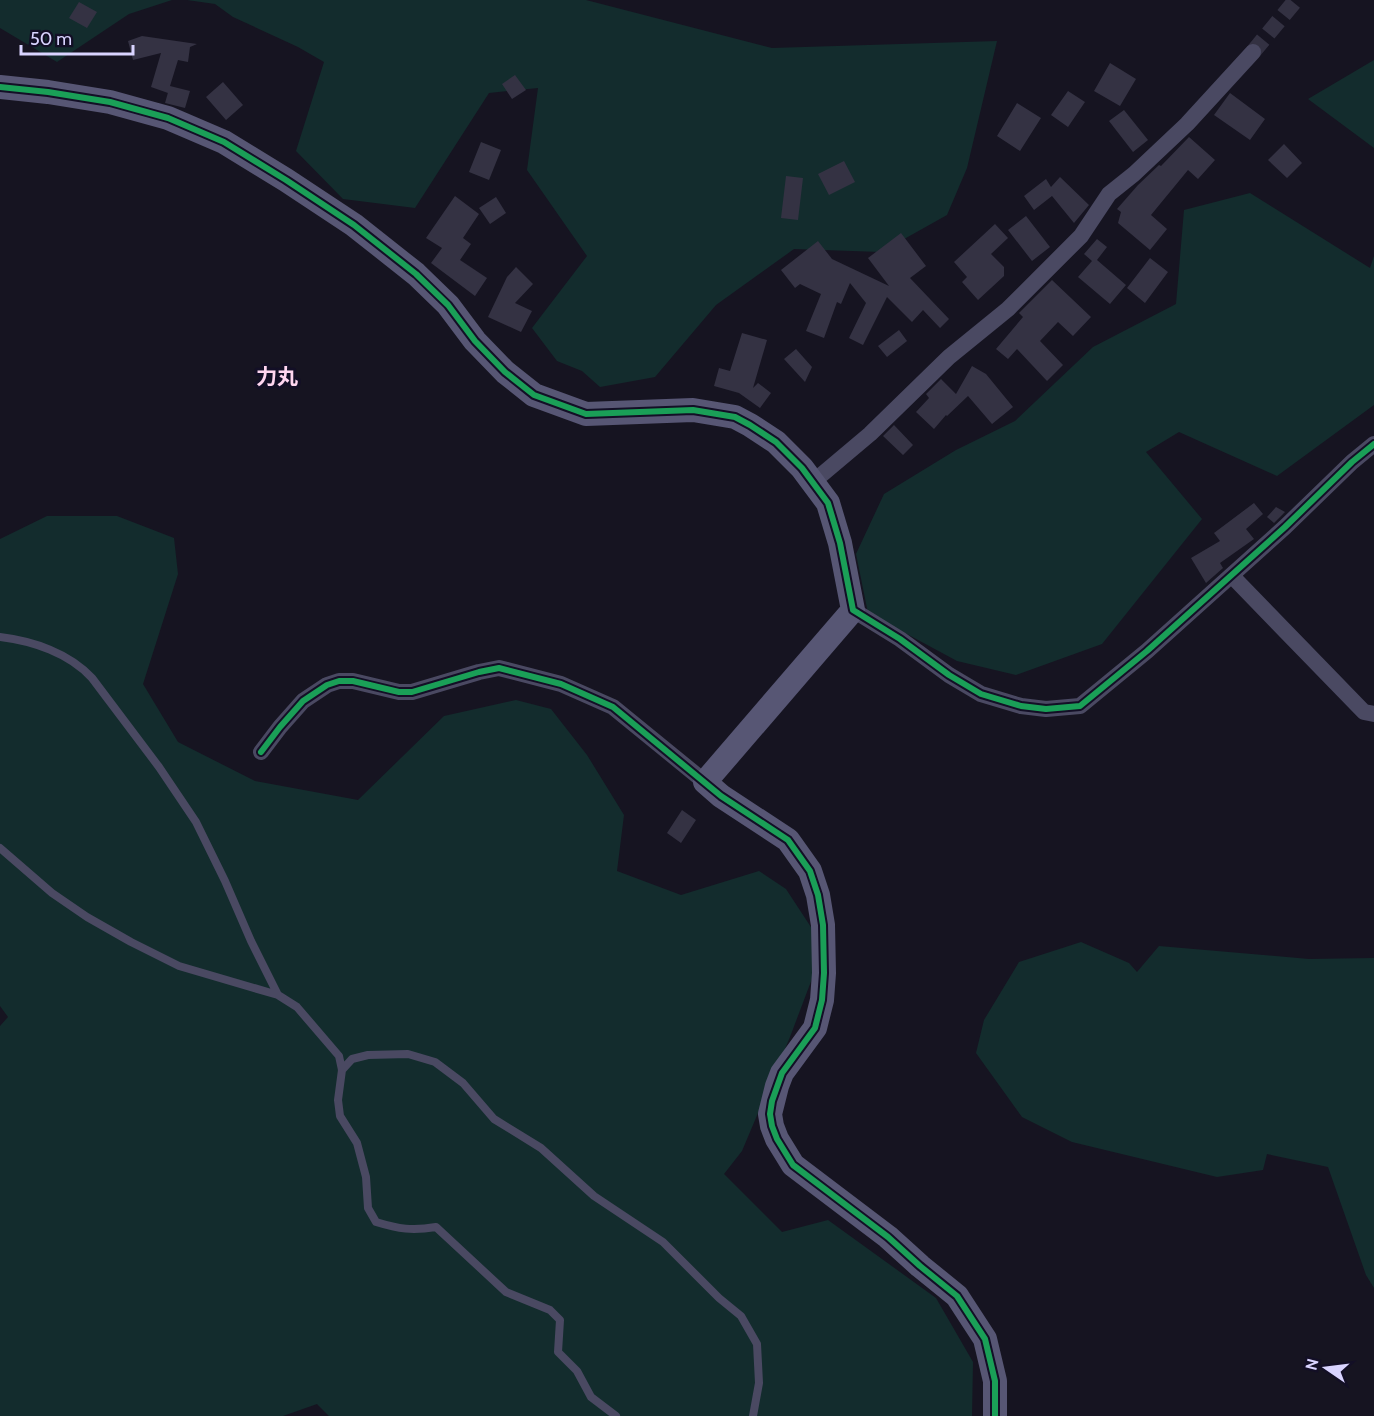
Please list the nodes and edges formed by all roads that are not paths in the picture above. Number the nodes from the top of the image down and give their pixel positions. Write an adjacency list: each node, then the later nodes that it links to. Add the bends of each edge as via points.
1 (1253, 52): 4 (street, via 1187,124 1109,194 1081,236 1008,309 949,357 870,434)
2 (0, 87): 4 (street, via 110,102 168,118 224,142 354,225 416,274 505,372 534,395 586,414 693,410 735,417 776,442)
3 (1374, 444): 5 (street)
4 (813, 482): 6 (street, via 828,503 834,522)
5 (1232, 576): 6 (street, via 1080,706 1021,706 981,694); 8 (street, via 1364,712)
6 (853, 610): 10 (street)
7 (0, 637): 12 (lane, via 53,651 92,678 196,822)
8 (1374, 714)
9 (261, 752): 10 (street, via 303,700 327,685 353,681 412,692 499,668 561,684 613,707)
10 (705, 782): 18 (street, via 788,840 810,871 818,895 823,925 822,1000 815,1028 777,1086 770,1114 777,1139 793,1165 888,1237 957,1296 985,1339 995,1381)
11 (0, 848): 12 (lane, via 52,893 131,942 179,966)
12 (279, 995): 13 (lane, via 297,1006 339,1056)
13 (342, 1070): 14 (lane, via 352,1059 368,1055 408,1054 435,1062 463,1083 494,1119 541,1148 594,1196 663,1242 741,1316 757,1344 759,1383); 15 (lane, via 340,1116 357,1143 366,1177 368,1208 376,1222 417,1230 436,1227 506,1292 550,1310 560,1320 558,1352 577,1371 591,1397)
14 (755, 1406): 16 (lane); 17 (lane)
15 (616, 1416)
16 (753, 1416)
17 (758, 1416)
18 (995, 1416)

